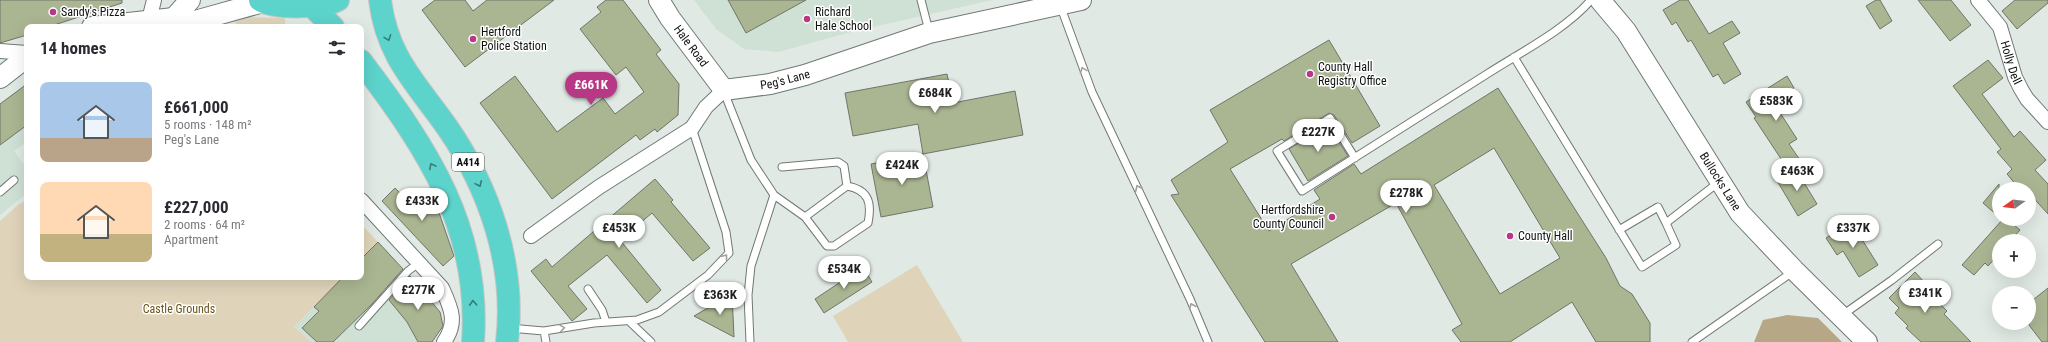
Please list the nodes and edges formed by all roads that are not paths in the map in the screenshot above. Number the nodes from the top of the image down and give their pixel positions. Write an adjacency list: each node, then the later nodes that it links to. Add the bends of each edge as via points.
1 (154, 0): 14 (street)
2 (190, 0): 16 (main road)
3 (338, 0): 13 (highway)
4 (380, 0): 50 (highway, A414, one-way to 50, via 387,36 397,58 447,128 471,167 488,205 501,245 507,278)
5 (659, 0): 26 (main road, Hale Road)
6 (921, 0): 19 (lane)
7 (1081, 0): 12 (main road, Peg's Lane)
8 (1590, 0): 22 (lane, via 1578,15)
9 (1600, 0): 32 (main road, Bullocks Lane, via 1626,31)
10 (1978, 0): 27 (street, Holly Dell, via 2000,27 2021,89)
11 (262, 1): 13 (highway); 15 (main road)
12 (1060, 4): 19 (main road, Peg's Lane); 56 (lane, one-way to 12, via 1181,279 1092,92)
13 (312, 6): 18 (highway)
14 (149, 20): 16 (main road); 17 (main road)
15 (217, 21): 16 (main road)
16 (175, 22)
17 (116, 24)
18 (330, 24)
19 (929, 33): 26 (main road, Peg's Lane, via 805,75 770,84)
20 (0, 51): 21 (street)
21 (24, 53)
22 (1514, 57): 29 (lane); 39 (lane)
23 (24, 59): 25 (main road)
24 (364, 65): 52 (highway, A414, one-way to 24, via 474,304 470,266 462,233 446,194 408,124)
25 (0, 78)
26 (724, 90): 28 (street, via 706,107); 35 (lane, via 752,160)
27 (2048, 122)
28 (692, 128): 40 (street, via 599,187); 47 (lane, one-way to 28, via 659,312 708,275 729,253 726,232)
29 (1355, 158): 29 (lane, via 1302,191 1277,151 1330,118)
30 (782, 167): 33 (lane, via 838,162 844,166)
31 (14, 180): 34 (lane)
32 (1720, 182): 38 (lane); 43 (main road, Bullocks Lane, via 1740,213)
33 (847, 186): 37 (lane); 37 (lane, via 858,188 868,198 871,210 868,223 830,247)
34 (0, 192)
35 (774, 195): 37 (lane); 55 (lane, via 751,266 748,295)
36 (364, 203): 42 (street)
37 (805, 217)
38 (1666, 223): 39 (lane, via 1658,207); 39 (lane, via 1676,245 1642,267)
39 (1619, 230)
40 (531, 236)
41 (1938, 244): 45 (lane)
42 (420, 262): 48 (lane, via 408,271); 51 (street, via 442,288 449,303 453,324)
43 (1794, 270): 45 (main road, Bullocks Lane); 57 (lane)
44 (588, 289): 46 (lane, via 602,310)
45 (1841, 316): 58 (main road, Bullocks Lane)
46 (606, 322): 47 (lane); 49 (lane, one-way to 46)
47 (630, 322): 54 (lane)
48 (359, 326)
49 (544, 331): 50 (lane); 53 (lane)
50 (508, 335)
51 (444, 342)
52 (473, 342)
53 (546, 342)
54 (651, 342)
55 (750, 342)
56 (1207, 342)
57 (1692, 342)
58 (1867, 342)

